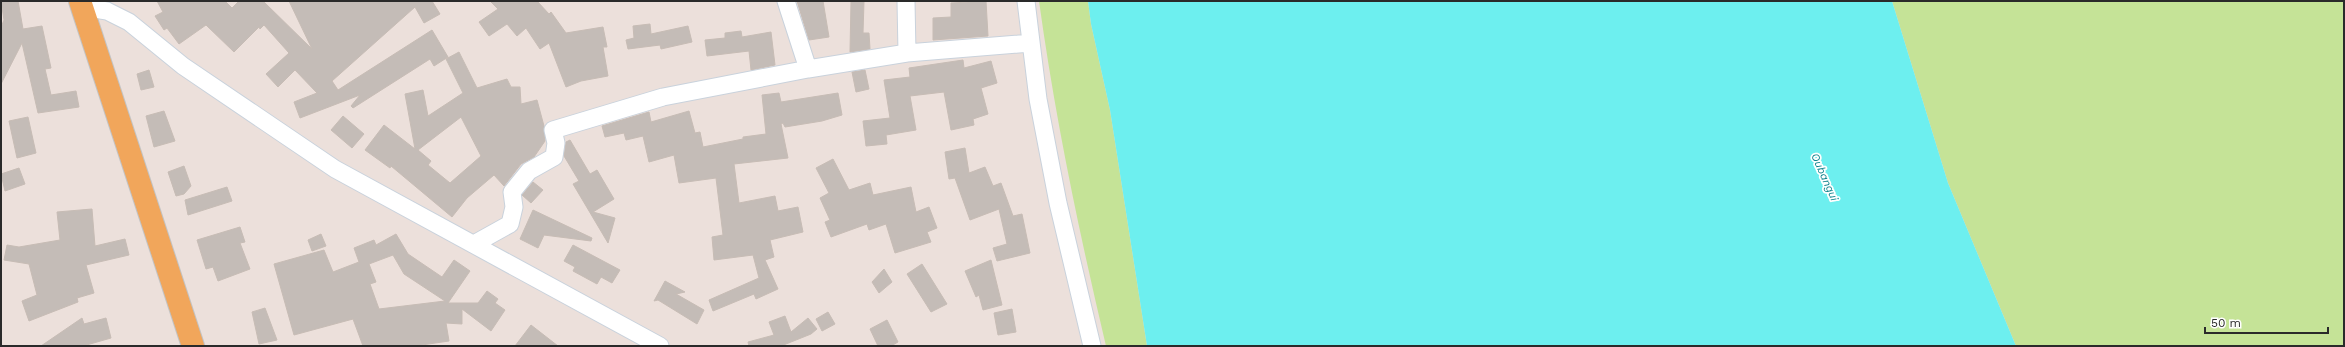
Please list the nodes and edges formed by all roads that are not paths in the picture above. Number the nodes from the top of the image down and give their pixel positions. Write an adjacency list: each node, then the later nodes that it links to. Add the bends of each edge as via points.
1 (786, 1): 7 (street)
2 (906, 1): 6 (street)
3 (1026, 1): 5 (street)
4 (81, 4): 8 (street, via 107,11 129,22 183,66 335,169); 9 (main road)
5 (1031, 43): 6 (street); 11 (street, via 1038,99 1058,203)
6 (907, 53): 7 (street)
7 (808, 69): 8 (street, via 663,97 554,130 554,157 529,171 512,192 514,207 510,224)
8 (474, 244): 10 (street)
9 (193, 346)
10 (660, 346)
11 (1092, 346)

